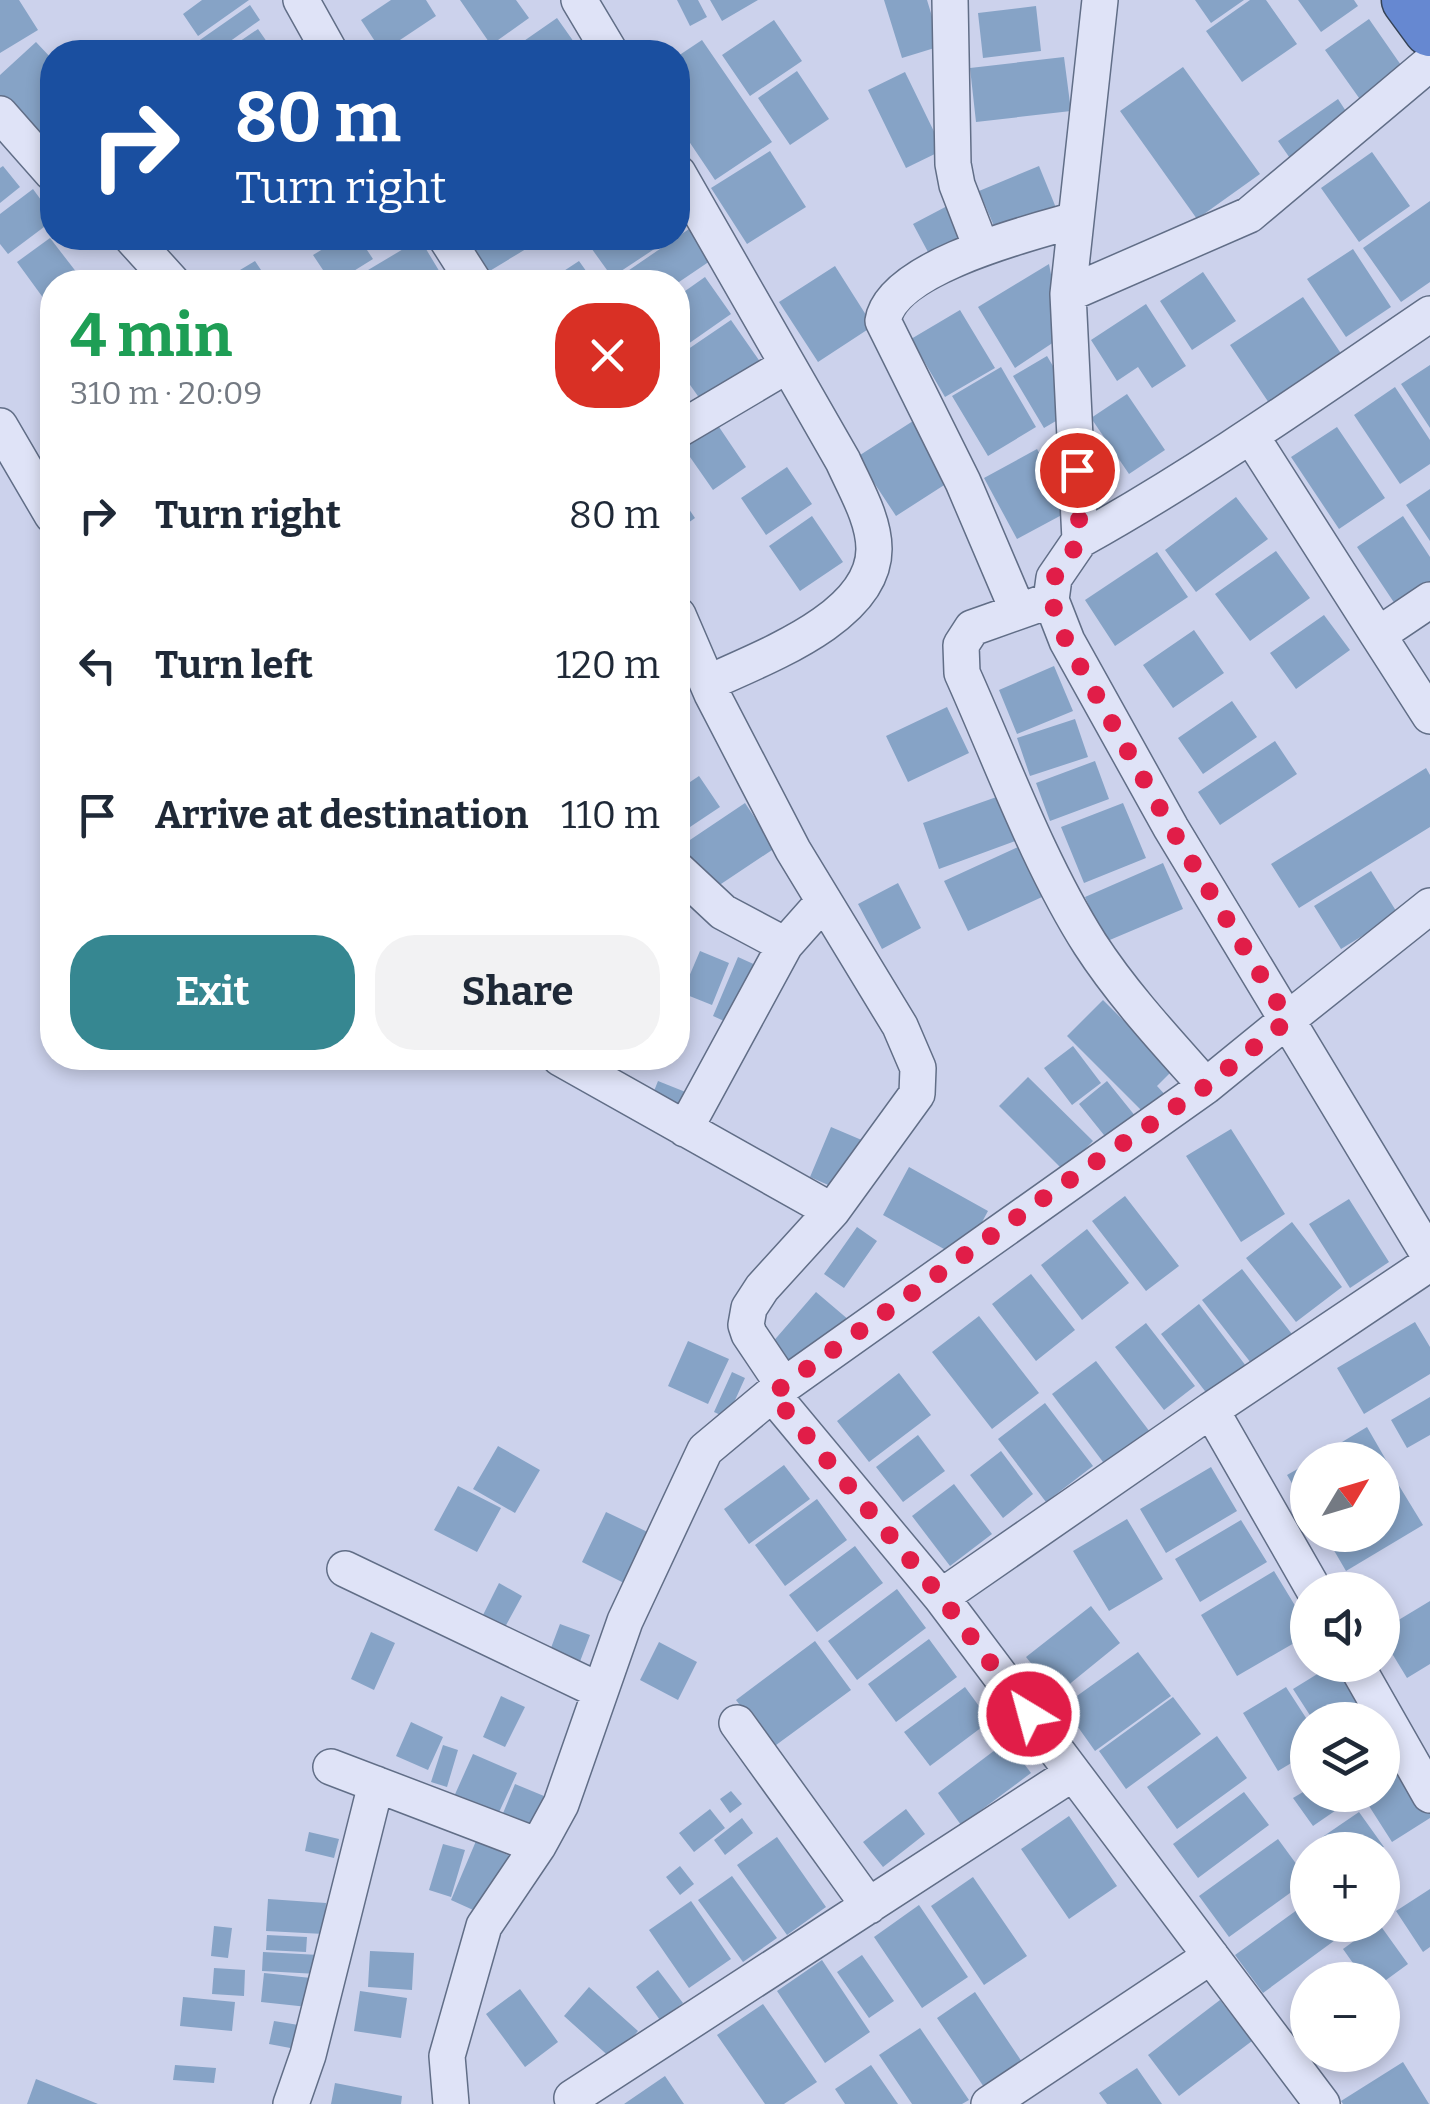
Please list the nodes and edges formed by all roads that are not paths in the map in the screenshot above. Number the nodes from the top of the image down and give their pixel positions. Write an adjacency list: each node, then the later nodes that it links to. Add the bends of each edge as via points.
1 (301, 0): 7 (street)
2 (579, 0): 8 (street)
3 (950, 0): 14 (street, via 953,164)
4 (1100, 0): 13 (street)
5 (1408, 0): 6 (highway)
6 (1430, 30)
7 (323, 40)
8 (603, 40)
9 (1430, 63): 17 (street, via 1249,215)
10 (0, 114): 11 (street)
11 (40, 159)
12 (690, 194): 19 (street)
13 (1076, 220): 14 (street); 17 (street)
14 (981, 247): 26 (street, via 892,298 883,321)
15 (143, 250): 16 (street)
16 (161, 270)
17 (1068, 294): 24 (street)
18 (1430, 314): 22 (street)
19 (786, 366): 20 (street); 29 (street, via 864,506 874,545 872,571 836,615)
20 (690, 423)
21 (0, 426): 23 (street)
22 (1251, 436): 24 (street); 27 (street)
23 (40, 494)
24 (1080, 540): 26 (street)
25 (1430, 600): 27 (street)
26 (1034, 606): 35 (street, via 1066,641); 37 (street, via 972,628 962,645 962,673 1090,944)
27 (1378, 636): 30 (street)
28 (690, 642): 29 (street)
29 (708, 683): 32 (street)
30 (1430, 716)
31 (690, 881): 34 (street, via 723,912)
32 (824, 901): 34 (street); 39 (street, via 918,1068 917,1094)
33 (1430, 906): 35 (street)
34 (785, 945): 38 (street)
35 (1288, 1020): 37 (street); 40 (street)
36 (581, 1070): 38 (street)
37 (1206, 1086): 41 (street)
38 (686, 1129): 39 (street)
39 (832, 1211): 41 (street, via 749,1308 749,1334)
40 (1430, 1260): 42 (street)
41 (778, 1390): 45 (street); 47 (street, via 705,1450 625,1621)
42 (1212, 1410): 44 (street); 45 (street)
43 (345, 1569): 47 (street)
44 (1304, 1572)
45 (941, 1597): 50 (street)
46 (1366, 1682): 52 (street)
47 (600, 1691): 53 (street, via 561,1804)
48 (737, 1723): 54 (street)
49 (330, 1768): 51 (street)
50 (1073, 1773): 54 (street); 55 (street)
51 (376, 1784): 53 (street); 57 (street)
52 (1430, 1795)
53 (538, 1846): 58 (street, via 484,1926 448,2056)
54 (869, 1906): 56 (street)
55 (1211, 1956): 59 (street); 60 (street)
56 (566, 2102)
57 (291, 2104)
58 (450, 2104)
59 (989, 2104)
60 (1322, 2104)

